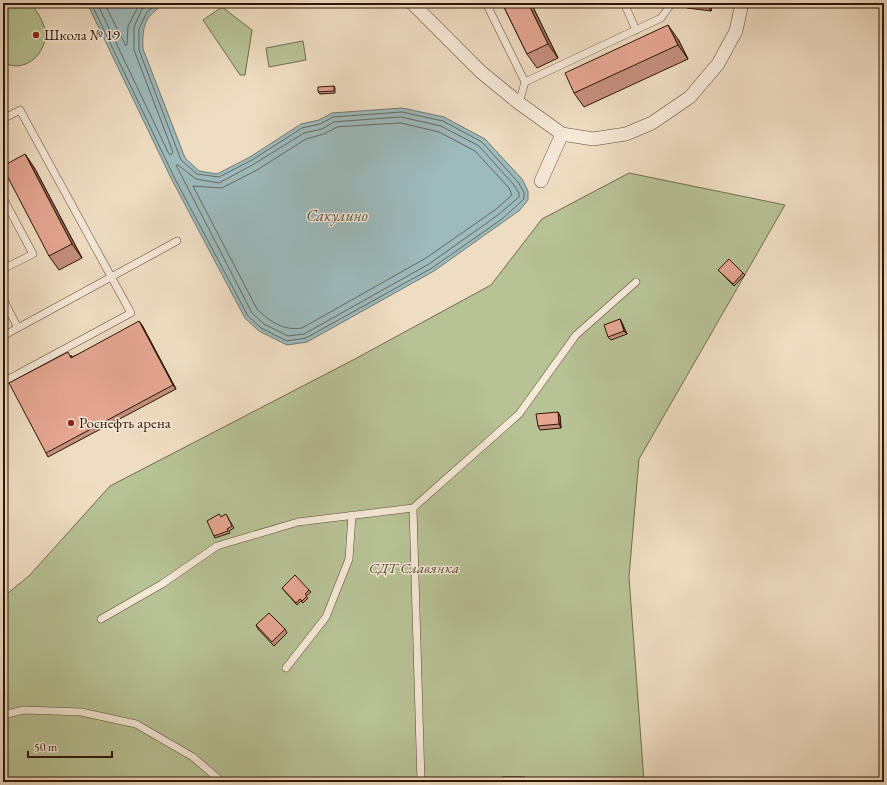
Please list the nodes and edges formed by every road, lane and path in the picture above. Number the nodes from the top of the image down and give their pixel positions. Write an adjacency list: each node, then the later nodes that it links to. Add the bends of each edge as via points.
1 (412, 3): 8 (street, via 482,72)
2 (486, 3): 7 (lane)
3 (624, 3): 6 (lane)
4 (672, 3): 6 (lane, via 661,18)
5 (742, 3): 10 (street, via 736,31 718,64 690,96 652,124 626,134 593,139)
6 (636, 30): 7 (lane)
7 (525, 82): 8 (lane)
8 (519, 103): 10 (street)
9 (3, 119): 15 (lane, via 20,110)
10 (562, 134): 11 (street)
11 (541, 181)
12 (3, 198): 14 (lane, via 33,254)
13 (177, 241): 15 (lane)
14 (3, 269)
15 (112, 277): 18 (lane); 20 (lane, via 131,313)
16 (636, 282): 21 (lane, via 576,335 519,414)
17 (3, 299): 18 (lane)
18 (18, 328): 19 (lane)
19 (3, 336)
20 (3, 382)
21 (413, 508): 22 (lane); 27 (lane)
22 (352, 515): 23 (lane, via 298,522 217,546 162,584); 24 (lane, via 349,559 326,617)
23 (101, 619)
24 (286, 668)
25 (3, 715): 26 (lane, via 24,710 81,712 136,724 193,757)
26 (222, 782)
27 (421, 782)

